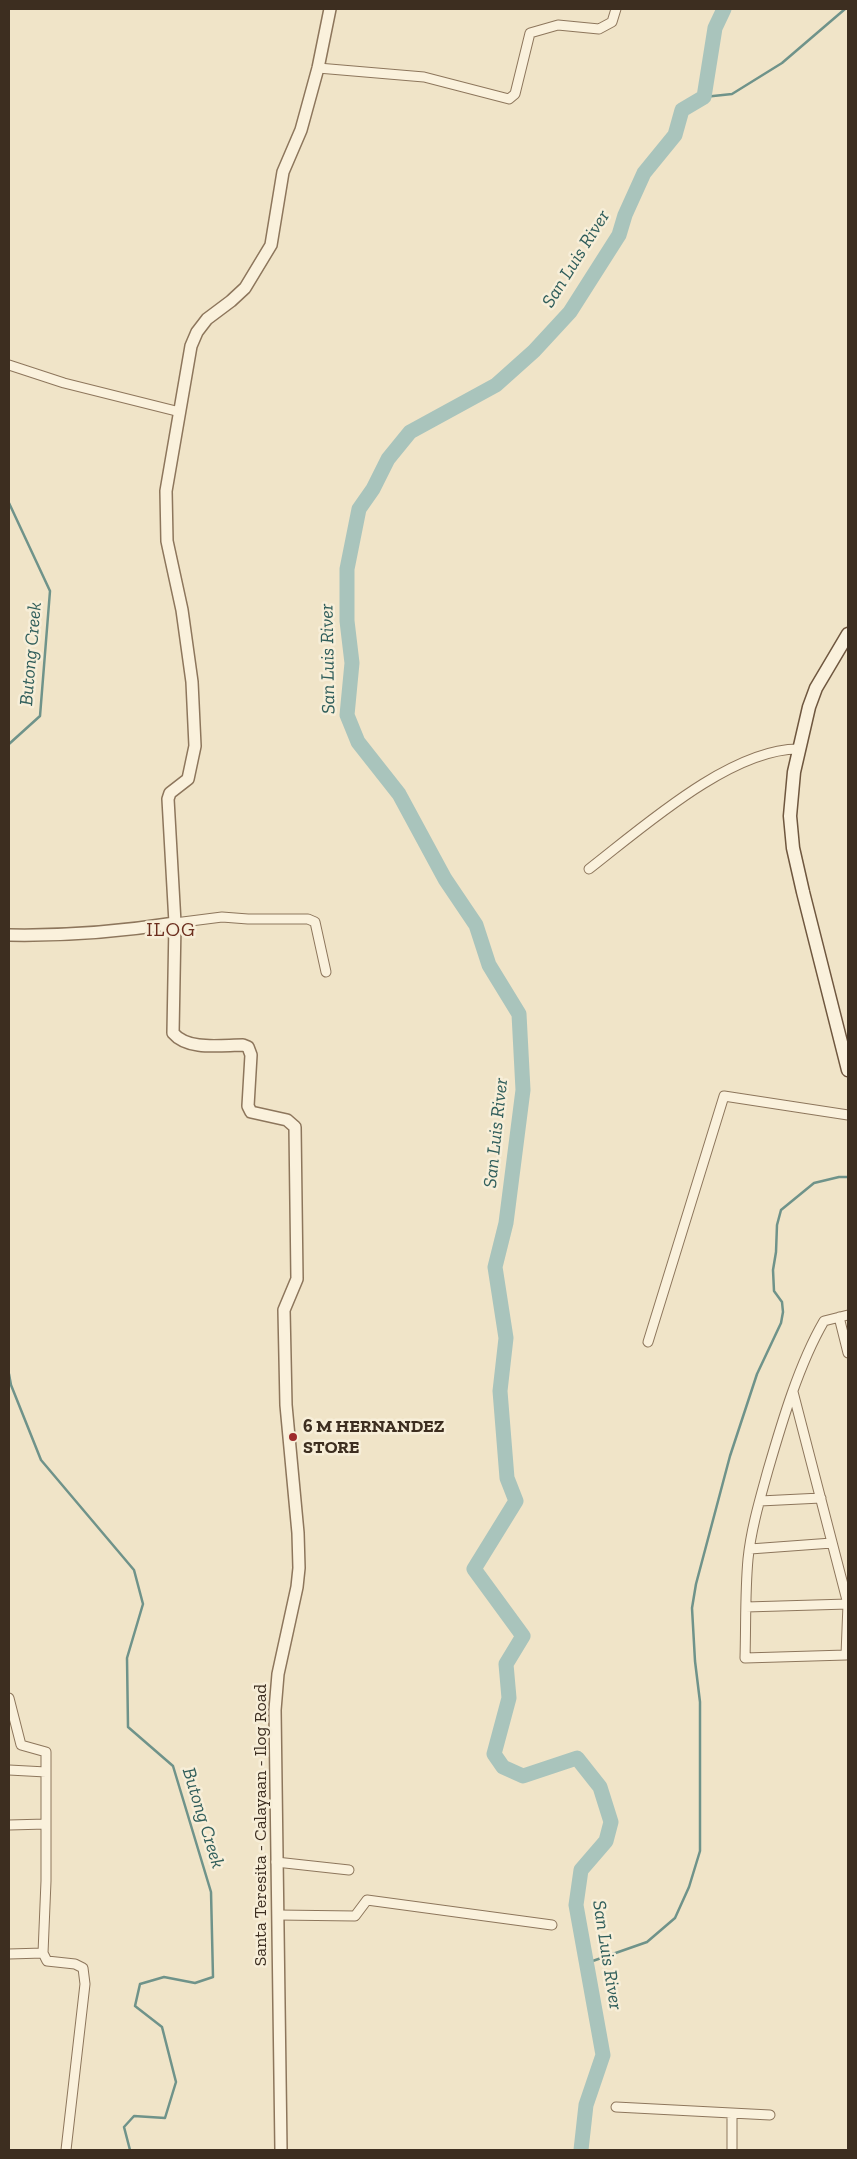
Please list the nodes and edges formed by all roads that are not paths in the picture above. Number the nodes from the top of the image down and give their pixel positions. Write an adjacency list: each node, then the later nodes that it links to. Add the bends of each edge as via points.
1 (330, 9): 3 (street, Santa Teresita - Calayaan - Ilog Road)
2 (616, 9): 3 (street, via 612,22 598,29 558,25 530,33 515,94 509,99 424,77)
3 (318, 68): 5 (street, Santa Teresita - Calayaan - Ilog Road, via 301,130 283,172 271,245 245,288 197,332 191,346)
4 (9, 366): 5 (street)
5 (180, 412): 9 (street, Santa Teresita - Calayaan - Ilog Road, via 166,491 167,541 182,610 192,682 194,746 188,779 170,793 168,799)
6 (848, 634): 7 (main road, via 816,688)
7 (798, 748): 8 (street, via 764,753 686,794); 12 (main road, via 790,801 793,848)
8 (589, 869)
9 (175, 923): 10 (street, via 119,932 42,936); 11 (street, via 222,917 308,919 315,922); 31 (street, Santa Teresita - Calayaan - Ilog Road, via 174,1033 179,1040 189,1044 248,1047 251,1055 250,1112 288,1120 295,1127 298,1279 284,1310 286,1405 299,1568 276,1692)
10 (9, 934)
11 (326, 972)
12 (848, 1070)
13 (848, 1115): 15 (street, via 724,1096)
14 (844, 1316): 16 (street); 17 (street, via 824,1321)
15 (648, 1342)
16 (848, 1353)
17 (793, 1392): 18 (street); 19 (street)
18 (799, 1415): 19 (street); 20 (street)
19 (782, 1420): 21 (street)
20 (821, 1498): 21 (street); 22 (street)
21 (760, 1501): 23 (street)
22 (832, 1543): 23 (street); 24 (street)
23 (750, 1549): 25 (street)
24 (848, 1604): 25 (street); 25 (street, via 846,1654 745,1658)
25 (746, 1607)
26 (9, 1698): 28 (street, via 22,1745 46,1752)
27 (9, 1770): 28 (street)
28 (46, 1772): 30 (street)
29 (9, 1824): 30 (street)
30 (46, 1824): 36 (street)
31 (276, 1862): 32 (street); 33 (street, Santa Teresita - Calayaan - Ilog Road)
32 (350, 1870)
33 (278, 1915): 34 (street, via 355,1916 367,1900); 41 (street, Santa Teresita - Calayaan - Ilog Road)
34 (552, 1925)
35 (9, 1954): 36 (street)
36 (43, 1954): 40 (street, via 47,1961 83,1968 85,1984)
37 (616, 2108): 38 (street)
38 (732, 2114): 39 (street); 42 (street)
39 (770, 2115)
40 (66, 2150)
41 (281, 2150)
42 (732, 2150)

